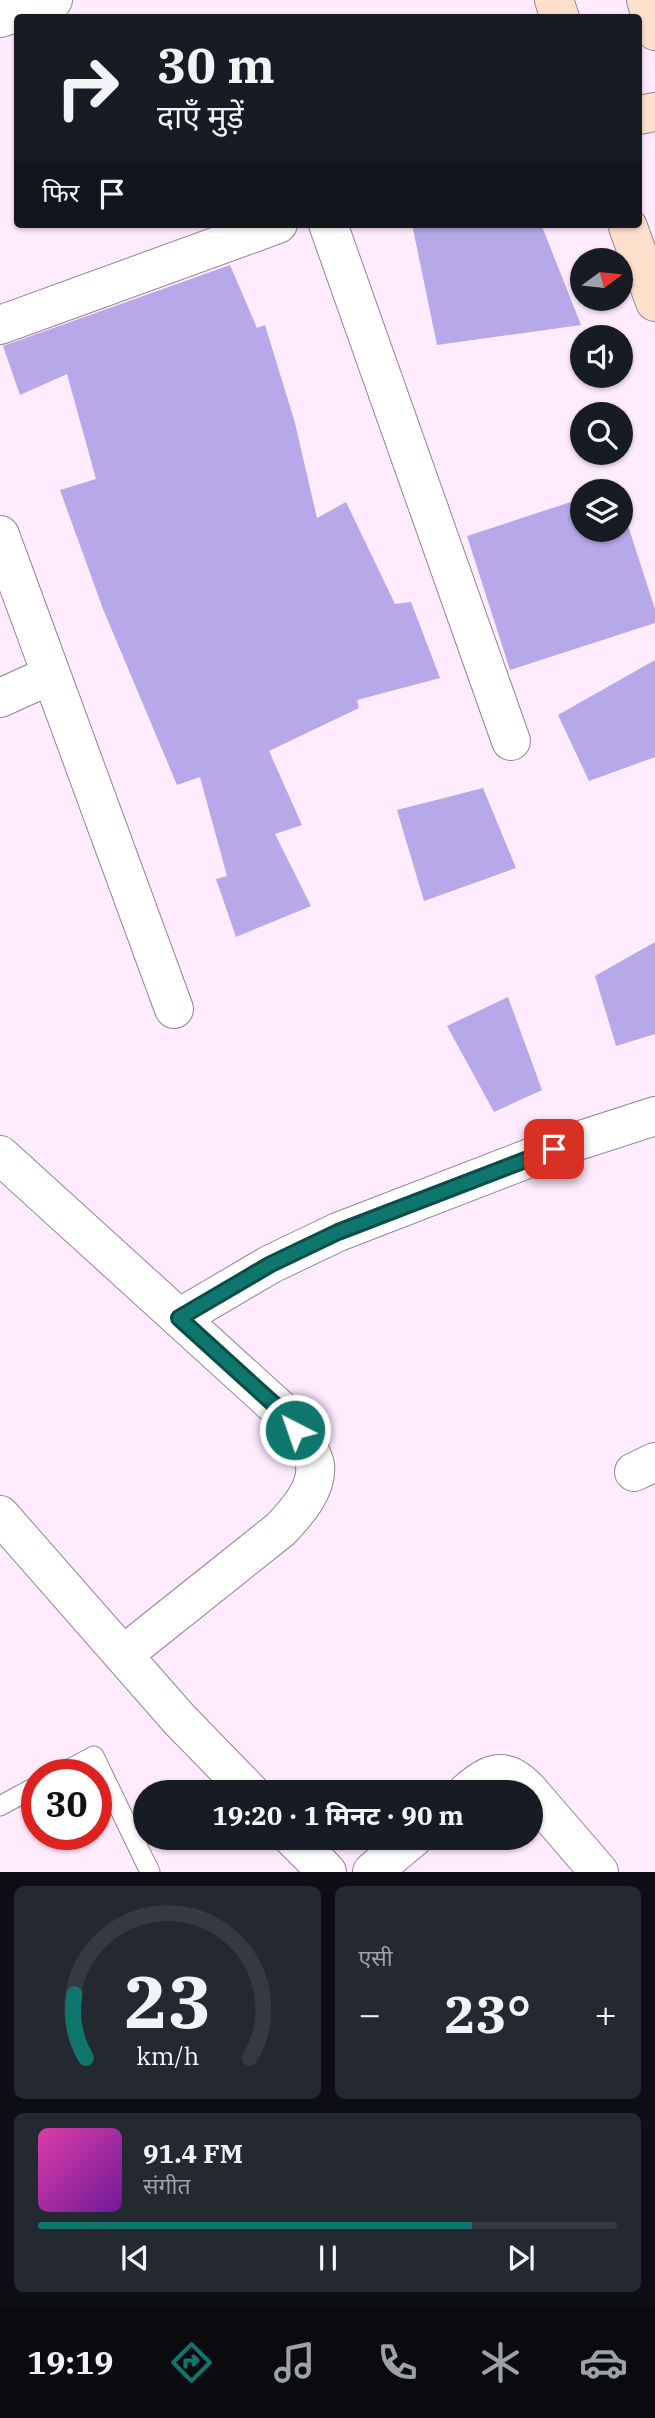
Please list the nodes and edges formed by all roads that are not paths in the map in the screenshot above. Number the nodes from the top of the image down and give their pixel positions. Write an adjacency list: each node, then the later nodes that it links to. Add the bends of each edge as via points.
1 (53, 0): 3 (street)
2 (646, 0): 4 (main road)
3 (0, 18)
4 (655, 31)
5 (267, 228): 9 (street)
6 (329, 228): 13 (street)
7 (636, 228): 8 (main road)
8 (655, 302)
9 (0, 325)
10 (0, 535): 11 (street)
11 (51, 675): 12 (street); 14 (street)
12 (0, 698)
13 (511, 741)
14 (174, 1009)
15 (655, 1115): 17 (street, via 338,1232 271,1264)
16 (0, 1155): 17 (street)
17 (179, 1318): 19 (street, via 287,1416 315,1465 312,1486 281,1529)
18 (0, 1516): 19 (street)
19 (122, 1655): 20 (street)
20 (238, 1780)
21 (484, 1780): 22 (street, via 503,1772)
22 (518, 1780)
23 (112, 1793): 29 (lane)
24 (21, 1795): 25 (lane)
25 (0, 1806)
26 (543, 1807): 32 (street)
27 (305, 1850): 30 (street)
28 (399, 1850): 31 (street)
29 (150, 1872)
30 (327, 1872)
31 (372, 1872)
32 (599, 1872)

